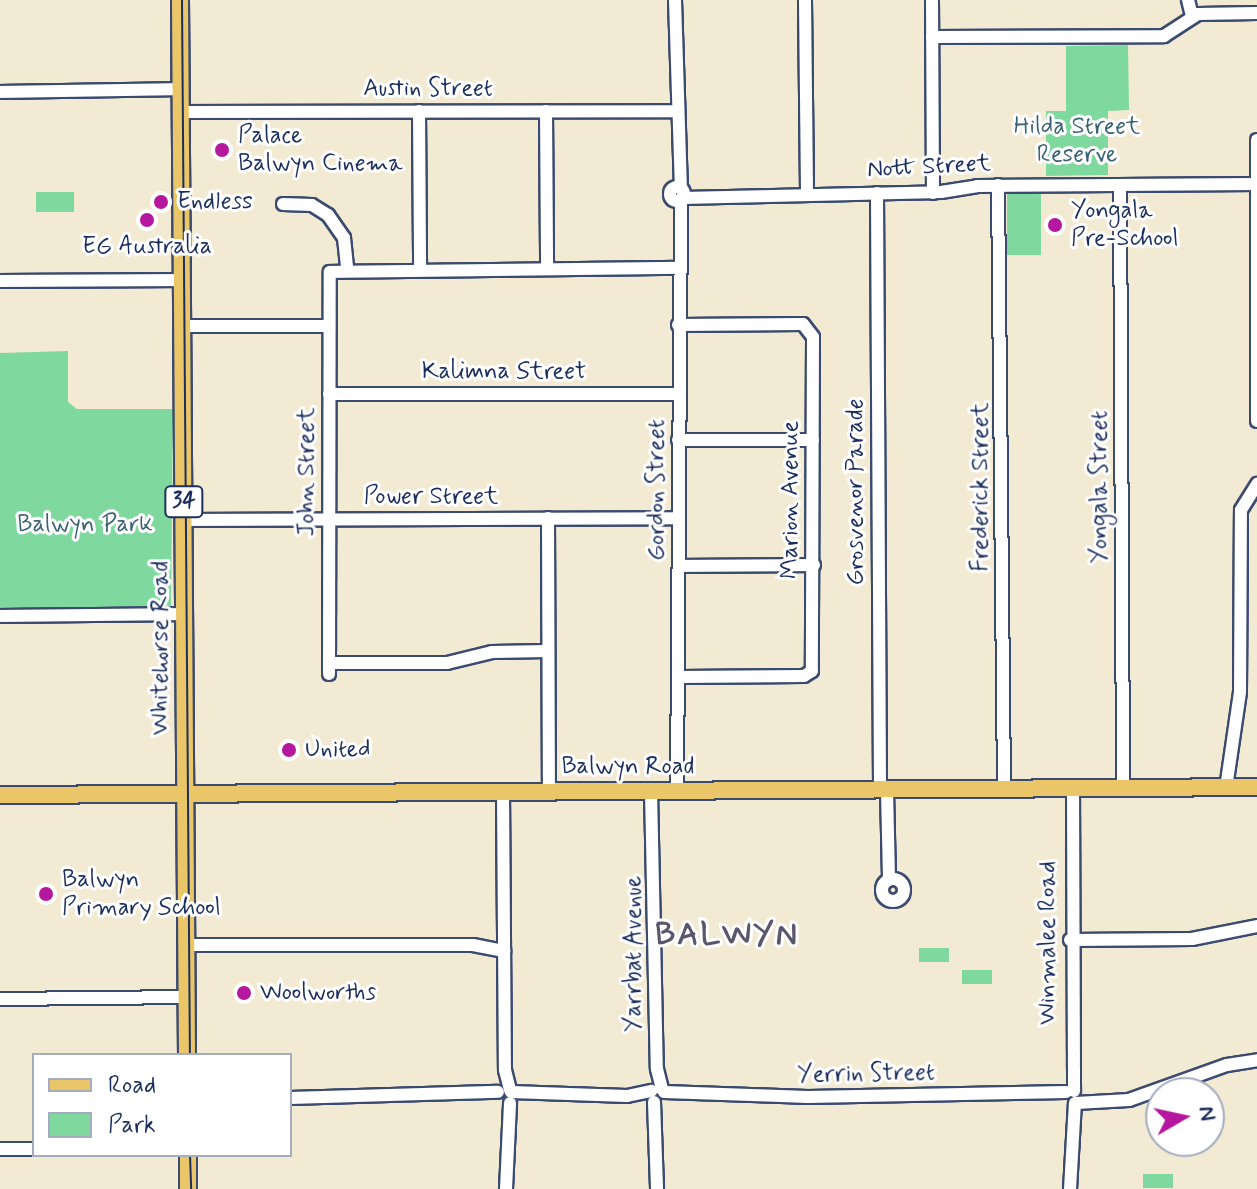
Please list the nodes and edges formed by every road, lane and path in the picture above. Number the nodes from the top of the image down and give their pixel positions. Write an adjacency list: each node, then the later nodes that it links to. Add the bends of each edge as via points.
1 (180, 0): 9 (main road, Whitehorse Road / 34)
2 (675, 0): 13 (street, Gordon Street)
3 (805, 0): 22 (street)
4 (932, 0): 8 (street)
5 (1188, 0): 7 (street)
6 (1257, 13): 7 (street)
7 (1192, 16): 8 (street, via 1164,36)
8 (932, 37): 20 (street)
9 (181, 89): 10 (street); 14 (main road, Whitehorse Road / 34)
10 (0, 92)
11 (419, 111): 12 (street, Austin Street); 14 (street, Austin Street); 27 (street)
12 (546, 111): 13 (street, Austin Street); 25 (street)
13 (676, 111): 21 (street, Gordon Street)
14 (181, 112): 28 (main road, Whitehorse Road / 34)
15 (1257, 140): 16 (street)
16 (1257, 184): 18 (street, Nott Street); 35 (street)
17 (998, 185): 18 (street, Nott Street); 20 (street, Nott Street); 52 (street, Frederick Street)
18 (1120, 185): 50 (street, Yongala Street)
19 (877, 193): 20 (street, Nott Street); 22 (street, Nott Street); 54 (street, Grosvenor Parade)
20 (933, 193)
21 (678, 194): 22 (street, Nott Street); 26 (street, Gordon Street)
22 (807, 194)
23 (283, 204): 24 (street, via 312,205 328,215 344,238)
24 (347, 268): 27 (street); 32 (street, John Street, via 331,271)
25 (547, 268): 26 (street); 27 (street)
26 (677, 268): 30 (street, Gordon Street)
27 (420, 269)
28 (182, 280): 29 (street); 31 (main road, Whitehorse Road / 34)
29 (0, 281)
30 (678, 325): 34 (street, Gordon Street); 37 (street, Marion Avenue, via 810,327)
31 (182, 326): 32 (street); 42 (main road, Whitehorse Road / 34)
32 (328, 326): 33 (street, John Street)
33 (329, 394): 34 (street, Kalimna Street); 41 (street, John Street)
34 (678, 394): 36 (street, Gordon Street)
35 (1257, 421)
36 (678, 440): 37 (street); 40 (street, Gordon Street)
37 (813, 440): 43 (street, Marion Avenue)
38 (1257, 484): 51 (street, via 1241,510 1240,692)
39 (548, 518): 40 (street, Power Street); 41 (street, Power Street); 47 (street)
40 (679, 518): 44 (street, Gordon Street)
41 (329, 519): 42 (street, Power Street); 47 (street, John Street, via 329,668 447,663 492,652)
42 (184, 520): 45 (main road, Whitehorse Road / 34)
43 (814, 565): 44 (street); 48 (street, Marion Avenue, via 811,673)
44 (679, 566): 48 (street, Gordon Street)
45 (184, 614): 46 (street); 59 (main road, Whitehorse Road / 34)
46 (0, 616)
47 (548, 651): 55 (street)
48 (680, 677): 57 (street, Gordon Street)
49 (1257, 787): 51 (main road, Balwyn Road)
50 (1123, 788): 51 (main road, Balwyn Road); 53 (main road, Balwyn Road)
51 (1226, 788)
52 (1004, 789): 53 (main road, Balwyn Road); 54 (main road, Balwyn Road)
53 (1069, 789): 63 (street, Winmalee Road)
54 (883, 790): 57 (main road, Balwyn Road); 61 (street, Grosvenor Parade)
55 (549, 791): 56 (main road, Balwyn Road); 58 (main road, Balwyn Road)
56 (655, 791): 57 (main road, Balwyn Road); 70 (street, Yarrbat Avenue)
57 (681, 791)
58 (503, 792): 59 (main road, Balwyn Road); 65 (street)
59 (186, 794): 60 (main road, Balwyn Road); 64 (main road, Whitehorse Road / 34)
60 (0, 795)
61 (889, 880)
62 (1257, 926): 63 (street, via 1192,939)
63 (1070, 940): 72 (street, Winmalee Road)
64 (187, 945): 65 (street); 66 (main road, Whitehorse Road / 34)
65 (504, 945): 71 (street)
66 (187, 997): 67 (street); 68 (main road, Whitehorse Road / 34)
67 (0, 999)
68 (187, 1053)
69 (1257, 1060): 72 (street, Yerrin Street, via 1233,1063 1129,1100)
70 (658, 1096): 71 (street, Yerrin Street); 72 (street, Yerrin Street); 79 (street, Yarrbat Avenue)
71 (505, 1097): 73 (street, Yerrin Street); 78 (street)
72 (1071, 1097): 80 (street, Winmalee Road)
73 (292, 1098)
74 (0, 1149): 75 (street)
75 (32, 1149)
76 (188, 1157): 77 (main road)
77 (188, 1189)
78 (506, 1189)
79 (657, 1189)
80 (1070, 1189)

